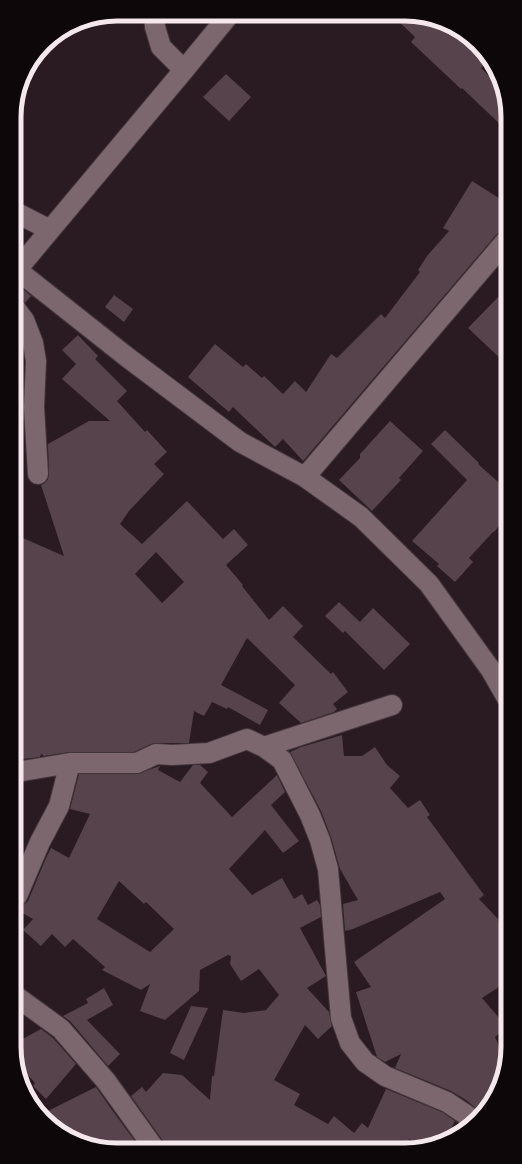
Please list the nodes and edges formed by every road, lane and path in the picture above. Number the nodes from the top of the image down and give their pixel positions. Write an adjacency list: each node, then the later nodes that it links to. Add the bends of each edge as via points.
1 (155, 21): 3 (street, via 161,47)
2 (224, 21): 3 (street)
3 (184, 70): 5 (street)
4 (21, 215): 5 (street)
5 (50, 230): 7 (street)
6 (501, 247): 11 (street)
7 (21, 265)
8 (21, 275): 11 (street, via 240,442)
9 (21, 316): 10 (street, via 33,342 36,361 34,407)
10 (38, 474)
11 (305, 477): 12 (street, via 361,517 429,584 491,670)
12 (501, 689)
13 (392, 705): 14 (street)
14 (264, 747): 15 (street, via 247,739 209,753 156,754 137,763); 19 (street, via 282,760 320,840 328,869 341,1018 350,1043 365,1062 385,1076 447,1102)
15 (70, 763): 16 (street); 17 (street, via 59,806)
16 (21, 771)
17 (21, 887)
18 (21, 1000): 20 (street, via 61,1029 106,1081)
19 (470, 1117)
20 (150, 1143)

